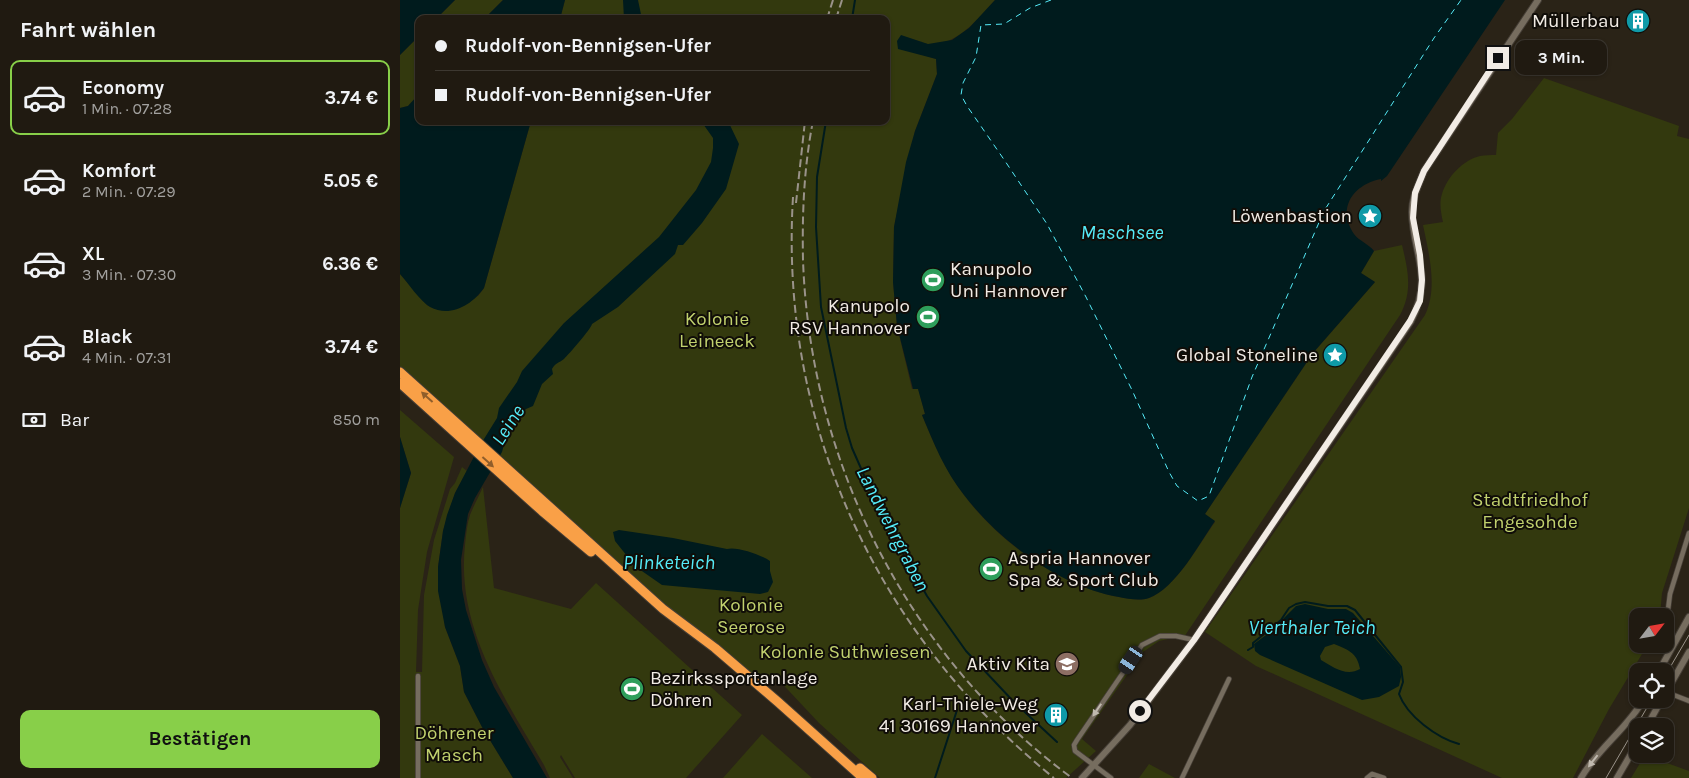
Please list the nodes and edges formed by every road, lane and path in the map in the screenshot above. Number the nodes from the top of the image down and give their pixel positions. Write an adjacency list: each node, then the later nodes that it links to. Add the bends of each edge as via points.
1 (1538, 0): 9 (street, via 1424,171 1415,193 1413,218 1422,280 1417,310)
2 (400, 372): 4 (highway, one-way to 2)
3 (400, 383): 4 (highway)
4 (454, 426): 5 (highway)
5 (524, 490): 15 (highway, via 660,612); 15 (highway, via 663,609 740,669)
6 (1689, 533): 7 (street)
7 (1668, 608)
8 (1689, 617): 11 (street)
9 (1194, 640): 21 (street); 21 (street, one-way to 21, via 1160,636 1142,644 1074,745 1075,751)
10 (1689, 652): 14 (street)
11 (1663, 663)
12 (418, 676): 22 (street)
13 (1229, 679): 28 (street)
14 (1674, 679)
15 (761, 691): 19 (highway); 23 (highway)
16 (1674, 696): 17 (street)
17 (1689, 701)
18 (1638, 708): 31 (street, one-way to 31, via 1594,758)
19 (817, 736): 24 (highway); 25 (highway)
20 (1629, 757): 32 (street)
21 (1094, 767): 26 (street); 27 (street)
22 (418, 778)
23 (858, 778)
24 (863, 778)
25 (872, 778)
26 (1082, 778)
27 (1110, 778)
28 (1182, 778)
29 (1367, 778): 30 (street, via 1372,774)
30 (1384, 778)
31 (1581, 778)
32 (1617, 778)

